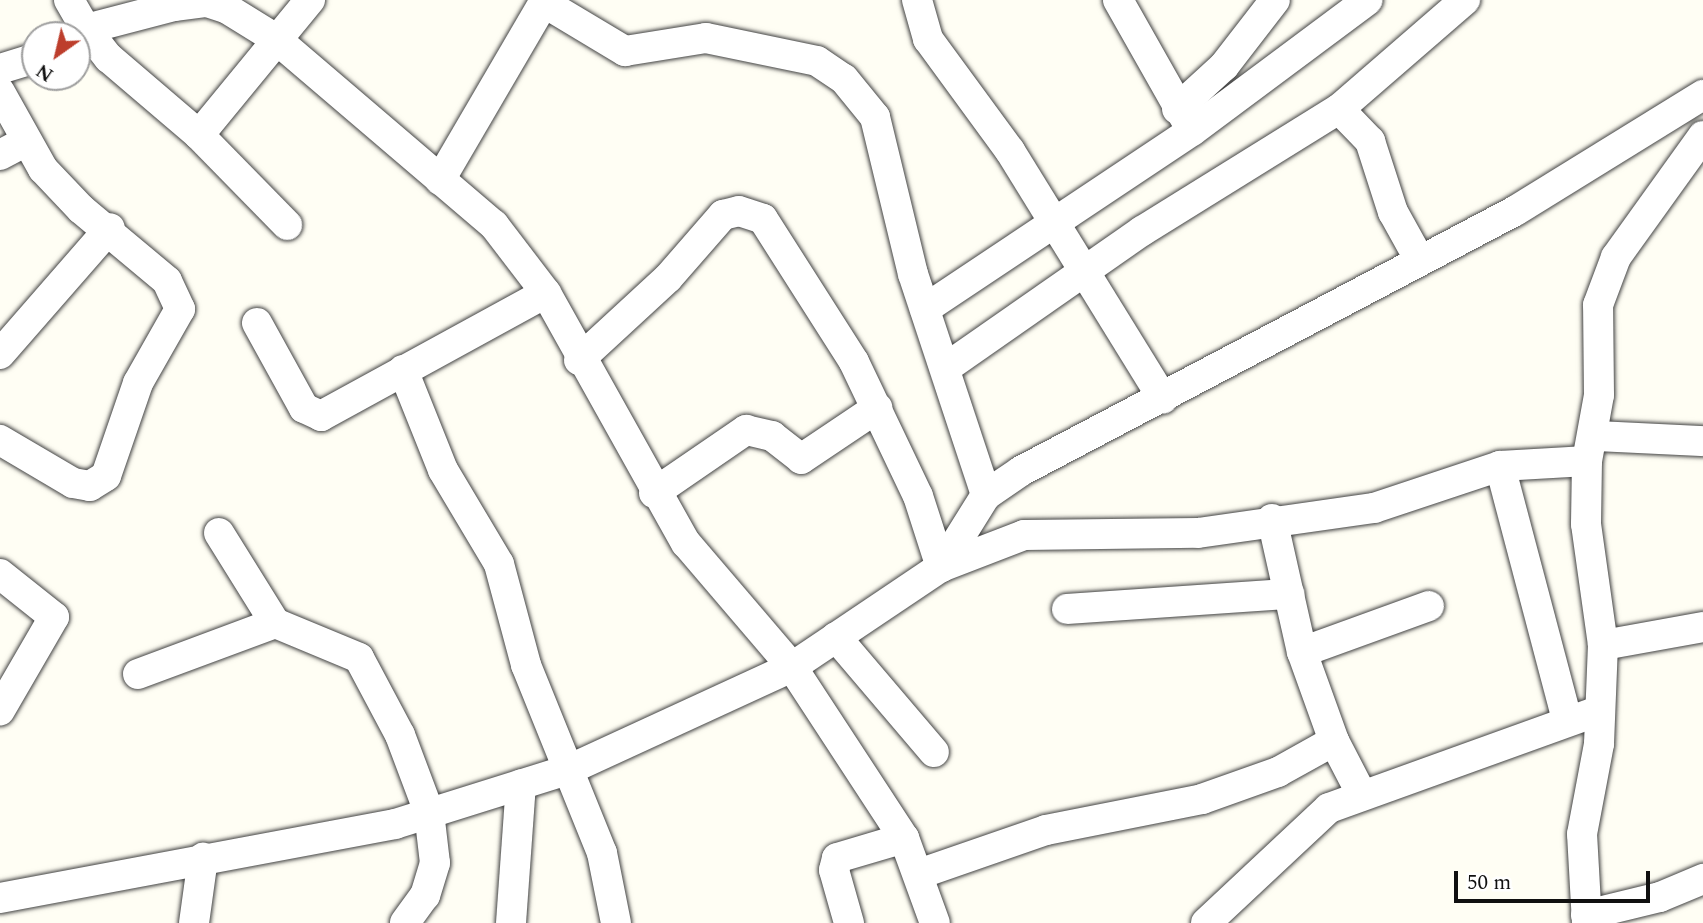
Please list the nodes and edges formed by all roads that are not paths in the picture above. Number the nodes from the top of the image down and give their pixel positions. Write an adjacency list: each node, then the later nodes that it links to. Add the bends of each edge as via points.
1 (310, 0): 9 (street)
2 (917, 0): 21 (street, via 928,39)
3 (1118, 0): 15 (street)
4 (1275, 0): 15 (street)
5 (1368, 0): 15 (street)
6 (1465, 0): 14 (street)
7 (544, 1): 20 (street); 27 (street, via 625,51 718,39 817,61 844,79 875,117)
8 (78, 15): 9 (street, via 207,2); 16 (street, via 109,58)
9 (276, 39): 16 (street); 20 (street)
10 (21, 62): 11 (street)
11 (0, 69)
12 (0, 92): 18 (street)
13 (1703, 95): 24 (street, via 1538,197)
14 (1339, 109): 24 (street, via 1370,141 1393,212); 25 (street)
15 (1184, 120): 21 (street)
16 (199, 135): 22 (street)
17 (1703, 136): 37 (street, via 1616,257 1604,286)
18 (26, 141): 19 (street); 23 (street, via 81,209)
19 (0, 155)
20 (440, 180): 26 (street, via 494,225)
21 (1052, 220): 25 (street); 27 (street)
22 (287, 225)
23 (110, 228): 29 (street); 35 (street, via 167,281 180,309 138,383 106,476 90,486 73,483)
24 (1419, 259): 33 (street)
25 (1086, 269): 31 (street); 33 (street)
26 (546, 293): 30 (street); 32 (street)
27 (925, 309): 31 (street)
28 (257, 323): 32 (street, via 312,415 321,416)
29 (0, 354)
30 (579, 360): 34 (street, via 668,278 723,215 739,211 775,230); 39 (street)
31 (947, 367): 40 (street)
32 (403, 370): 60 (street, via 443,470 499,564 526,665)
33 (1163, 399): 40 (street, via 1021,471)
34 (877, 408): 39 (street, via 800,459 787,454 772,436 746,429); 43 (street)
35 (0, 440)
36 (1703, 441): 37 (street)
37 (1592, 449): 38 (street); 51 (street, via 1586,524)
38 (1500, 466): 41 (street, via 1374,508); 57 (street)
39 (654, 493): 53 (street, via 686,543)
40 (986, 495): 43 (street)
41 (1272, 519): 43 (street, via 1161,537 1024,535); 45 (street)
42 (219, 533): 48 (street)
43 (941, 567): 50 (street)
44 (0, 574): 55 (street, via 54,617)
45 (1289, 594): 47 (street); 52 (street)
46 (1429, 606): 52 (street)
47 (1068, 609)
48 (275, 623): 54 (street); 63 (street, via 359,659 400,735)
49 (1703, 627): 51 (street)
50 (836, 637): 53 (street); 59 (street)
51 (1603, 645): 56 (street)
52 (1302, 652): 58 (street)
53 (792, 667): 60 (street); 64 (street)
54 (138, 674)
55 (0, 710)
56 (1599, 711): 57 (street); 69 (street, via 1582,834)
57 (1567, 719): 62 (street)
58 (1334, 741): 62 (street); 66 (street, via 1278,772 1202,799 1046,830)
59 (934, 752)
60 (570, 769): 61 (street); 73 (street, via 603,853)
61 (521, 784): 63 (street); 72 (street)
62 (1362, 793): 76 (street, via 1329,808)
63 (429, 811): 65 (street, via 395,824); 71 (street, via 432,877)
64 (904, 838): 66 (street); 74 (street, via 837,858 834,870)
65 (204, 858): 68 (street); 70 (street)
66 (919, 874): 75 (street)
67 (1703, 879): 69 (street)
68 (0, 898)
69 (1586, 919)
70 (194, 923)
71 (405, 923)
72 (512, 923)
73 (616, 923)
74 (849, 923)
75 (935, 923)
76 (1206, 923)

